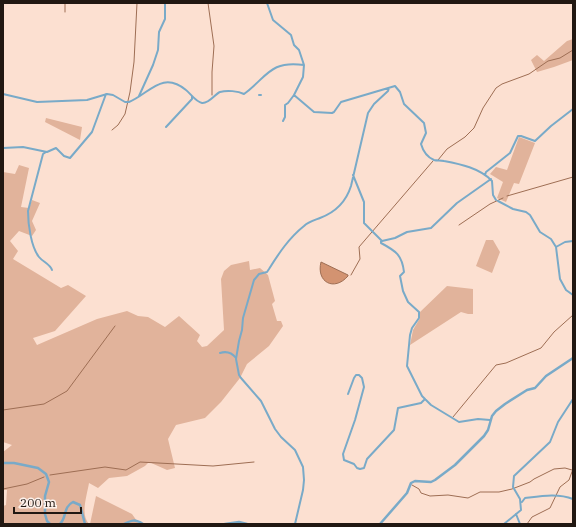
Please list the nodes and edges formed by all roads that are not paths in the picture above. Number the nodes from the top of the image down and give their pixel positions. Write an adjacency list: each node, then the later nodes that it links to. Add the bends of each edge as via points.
1 (165, 3): 11 (street, via 166,15 159,32 154,65)
2 (267, 3): 3 (street, via 273,20 291,34)
3 (304, 65): 5 (street, via 283,65 269,71 244,94); 10 (street, via 303,76)
4 (389, 88): 10 (street, via 340,102 332,113 314,112); 19 (street, via 368,113); 20 (street, via 395,86 404,104 424,123 426,133 421,144 426,155 435,161 460,164)
5 (238, 91): 6 (street); 13 (street, via 220,92 205,103)
6 (242, 92)
7 (3, 94): 8 (street, via 36,102 87,100)
8 (106, 94): 11 (street, via 125,102); 18 (street, via 92,132 74,154 68,158 56,148)
9 (192, 95): 11 (street, via 178,84 164,82); 12 (street); 13 (street)
10 (294, 95): 15 (street, via 285,105 286,116)
11 (139, 96)
12 (192, 99): 13 (street); 16 (street)
13 (196, 99)
14 (573, 109): 20 (street, via 535,141 518,136 510,153)
15 (283, 121)
16 (166, 127)
17 (3, 148): 18 (street, via 23,147)
18 (47, 152): 25 (street, via 43,154 28,216 31,239 37,253)
19 (353, 175): 22 (street, via 364,202 364,223); 29 (street, via 349,191 336,210 304,225 287,241 267,272 259,274 254,280 243,318)
20 (485, 175): 21 (street)
21 (491, 179): 22 (street, via 457,203 431,228); 24 (street, via 493,195 497,201 530,215 540,232 550,238)
22 (380, 240): 31 (street, via 402,261 404,274 400,276 403,291 408,302 419,312 419,318 410,335 407,366)
23 (573, 241): 24 (street)
24 (556, 247): 26 (street, via 560,279 566,290)
25 (52, 270)
26 (573, 295)
27 (220, 353): 29 (street, via 231,353)
28 (573, 358): 33 (street, via 546,376 535,388 505,404)
29 (236, 359): 45 (street, via 239,375 261,400 275,429 295,450 302,467 303,490)
30 (348, 394): 31 (street, via 354,378 359,375 364,387 343,454 344,460 360,469 366,465 366,459 394,430 398,408 421,403)
31 (425, 399): 33 (street, via 459,422)
32 (573, 400): 36 (street, via 558,422 550,442 513,478 512,488 518,494)
33 (490, 420): 46 (street, via 487,432 455,465 431,482 411,483 407,492)
34 (3, 462): 38 (street, via 38,468 46,474 49,482 45,496 45,514)
35 (573, 499): 36 (street, via 554,495 538,496 525,498)
36 (521, 503): 37 (street, via 521,510)
37 (516, 514): 47 (street); 48 (street)
38 (50, 524)
39 (60, 524): 40 (street, via 65,510 73,502 80,505)
40 (85, 524)
41 (124, 524): 42 (street, via 134,520)
42 (143, 524)
43 (225, 524): 44 (street)
44 (247, 524)
45 (295, 524)
46 (380, 524)
47 (504, 524)
48 (520, 524)

